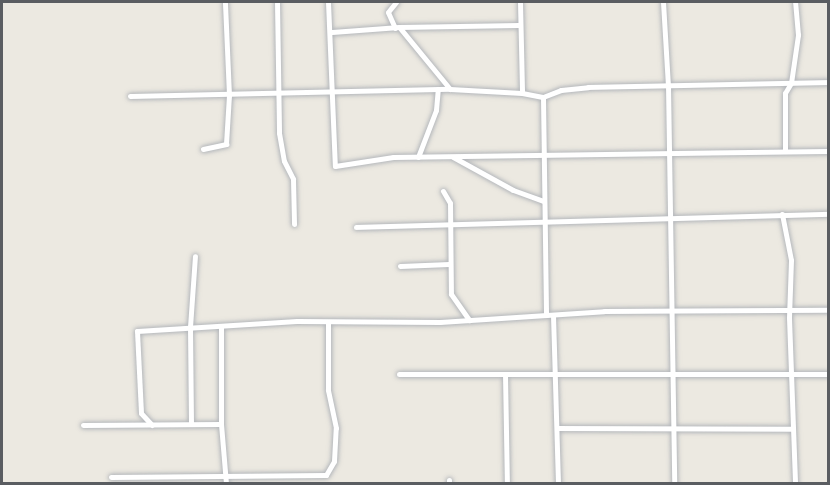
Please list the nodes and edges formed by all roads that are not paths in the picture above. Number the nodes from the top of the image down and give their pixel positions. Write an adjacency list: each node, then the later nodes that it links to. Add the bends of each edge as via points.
1 (225, 2): 19 (street)
2 (277, 2): 17 (street)
3 (328, 2): 10 (street)
4 (396, 2): 9 (street, via 388,12)
5 (520, 2): 8 (street)
6 (663, 2): 13 (street)
7 (795, 2): 12 (street, via 798,34)
8 (519, 25): 9 (street); 18 (street)
9 (397, 28): 10 (street); 15 (street)
10 (332, 32): 16 (street)
11 (828, 82): 12 (street)
12 (791, 83): 13 (street); 23 (street, via 785,93)
13 (668, 86): 21 (street, via 588,87); 25 (street)
14 (438, 89): 15 (street); 16 (street); 27 (street, via 436,110)
15 (450, 89): 18 (street)
16 (332, 90): 17 (street); 27 (street, via 335,166)
17 (280, 93): 19 (street); 35 (street, via 279,133 284,161 293,179)
18 (522, 93): 21 (street)
19 (229, 95): 20 (street); 22 (street, via 226,144)
20 (130, 96)
21 (543, 97): 26 (street)
22 (203, 149)
23 (785, 151): 24 (street); 25 (street)
24 (828, 151)
25 (669, 153): 26 (street); 33 (street)
26 (542, 156): 28 (street); 30 (street)
27 (418, 157): 28 (street)
28 (452, 157): 30 (street, via 513,190)
29 (442, 191): 36 (street, via 450,203)
30 (543, 201): 34 (street)
31 (782, 214): 32 (street); 33 (street); 42 (street, via 790,260)
32 (828, 214)
33 (669, 218): 34 (street); 41 (street)
34 (544, 221): 36 (street); 44 (street)
35 (294, 224)
36 (449, 226): 37 (street); 39 (street)
37 (356, 227)
38 (195, 256): 48 (street)
39 (448, 264): 40 (street); 46 (street, via 451,294)
40 (400, 266)
41 (669, 310): 42 (street); 45 (street); 51 (street)
42 (789, 310): 43 (street); 52 (street)
43 (828, 310)
44 (546, 315): 45 (street); 46 (street)
45 (554, 315): 50 (street)
46 (469, 320): 47 (street)
47 (328, 322): 49 (street); 63 (street, via 328,390 336,428 334,462 326,475)
48 (190, 327): 49 (street); 56 (street); 59 (street, via 137,331 141,413 143,420)
49 (221, 327): 57 (street)
50 (555, 373): 51 (street); 53 (street); 60 (street)
51 (673, 373): 52 (street); 61 (street)
52 (790, 373): 54 (street); 62 (street)
53 (505, 374): 55 (street); 66 (street)
54 (828, 374)
55 (399, 375)
56 (190, 423): 57 (street); 59 (street)
57 (221, 424): 63 (street)
58 (83, 425): 59 (street)
59 (152, 425)
60 (557, 428): 61 (street); 67 (street)
61 (673, 428): 62 (street); 68 (street)
62 (792, 429): 69 (street)
63 (225, 476): 64 (street); 65 (street)
64 (111, 477)
65 (226, 483)
66 (506, 483)
67 (558, 483)
68 (674, 483)
69 (795, 483)

